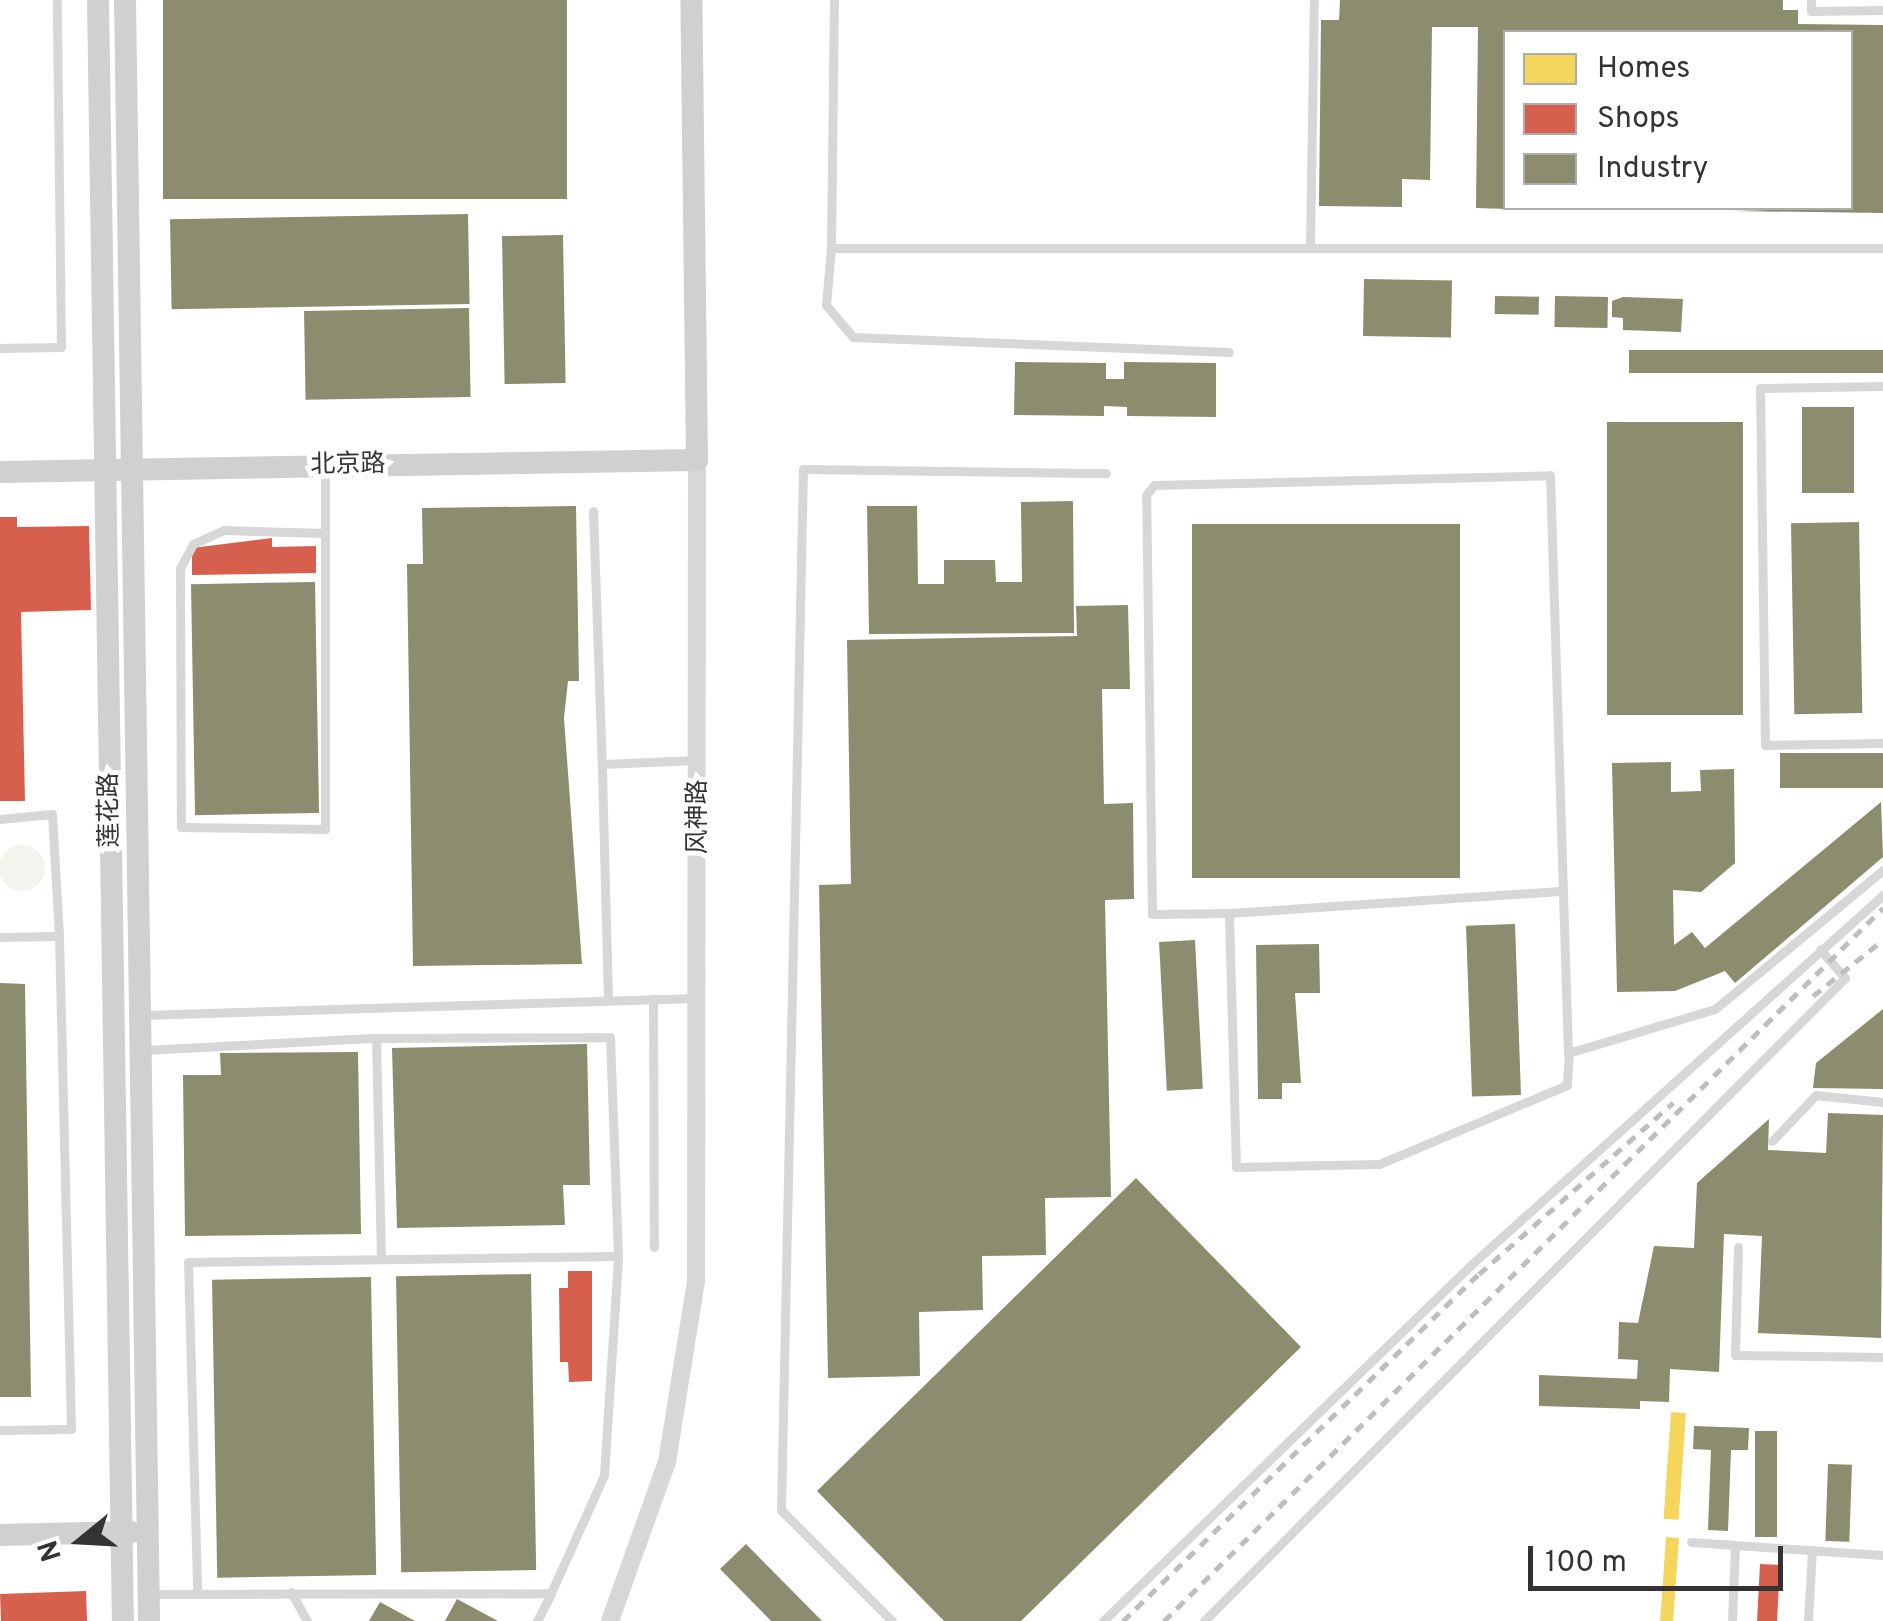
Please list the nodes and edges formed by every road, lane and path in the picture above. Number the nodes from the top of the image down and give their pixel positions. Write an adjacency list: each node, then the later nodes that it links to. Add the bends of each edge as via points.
1 (56, 0): 12 (lane, via 61,348)
2 (98, 0): 17 (street, 莲花路)
3 (125, 0): 18 (street, 莲花路)
4 (690, 0): 15 (street, 风神路)
5 (834, 0): 9 (lane)
6 (1314, 0): 10 (lane)
7 (1811, 0): 8 (lane, via 1811,12)
8 (1883, 10)
9 (831, 248): 10 (lane); 13 (lane, via 826,306 852,337)
10 (1310, 248): 11 (lane)
11 (1883, 248)
12 (0, 348)
13 (1229, 352)
14 (1883, 386): 23 (lane, via 1760,388 1765,744)
15 (697, 460): 16 (street, 北京路); 24 (street, 风神路)
16 (325, 466): 18 (street, 北京路); 22 (lane)
17 (107, 470): 18 (street, 北京路); 19 (street, 北京路); 50 (street, 莲花路)
18 (132, 470): 37 (street, 莲花路)
19 (0, 472)
20 (1106, 473): 65 (lane, via 804,469 782,1510)
21 (593, 511): 25 (lane)
22 (324, 533): 22 (lane, via 224,530 193,544 180,568 181,827 325,829)
23 (1883, 743)
24 (698, 760): 25 (lane); 34 (street, 风神路)
25 (602, 764): 36 (lane)
26 (0, 819): 31 (lane, via 52,814)
27 (1883, 870): 40 (lane, via 1715,1009)
28 (1563, 892): 30 (lane); 30 (lane, via 1550,475 1169,481 1146,496 1152,914); 40 (lane)
29 (1883, 894): 33 (lane)
30 (1229, 912): 40 (lane, via 1236,1166 1378,1164 1567,1085)
31 (59, 936): 32 (lane); 48 (lane, via 71,1429)
32 (0, 937)
33 (1820, 949): 66 (lane, via 1473,1263); 67 (lane, via 1846,978)
34 (700, 998): 35 (lane); 64 (street, 风神路, via 696,1282 667,1462)
35 (653, 999): 36 (lane); 43 (lane)
36 (608, 1000): 37 (lane)
37 (140, 1016): 39 (street, 莲花路)
38 (376, 1038): 39 (lane); 45 (lane, via 610,1037); 46 (lane)
39 (140, 1050): 49 (street, 莲花路)
40 (1569, 1053)
41 (1883, 1102): 42 (lane, via 1816,1095)
42 (1772, 1141)
43 (654, 1247)
44 (1738, 1248): 47 (lane, via 1734,1354)
45 (618, 1256): 46 (lane); 58 (lane, via 604,1475)
46 (381, 1258): 56 (lane, via 188,1262)
47 (1883, 1357)
48 (0, 1430)
49 (147, 1532): 50 (street); 59 (street, 莲花路)
50 (120, 1533): 51 (street); 60 (street, 莲花路)
51 (0, 1535)
52 (1691, 1542): 53 (lane)
53 (1735, 1545): 54 (lane); 68 (lane)
54 (1812, 1550): 55 (lane); 69 (lane)
55 (1883, 1555)
56 (197, 1592): 57 (lane); 59 (lane)
57 (291, 1592): 58 (lane); 62 (lane)
58 (551, 1592): 63 (lane)
59 (148, 1594): 61 (street, 莲花路)
60 (123, 1621)
61 (148, 1621)
62 (308, 1621)
63 (537, 1621)
64 (610, 1621)
65 (892, 1621)
66 (1103, 1621)
67 (1204, 1621)
68 (1732, 1621)
69 (1808, 1621)

